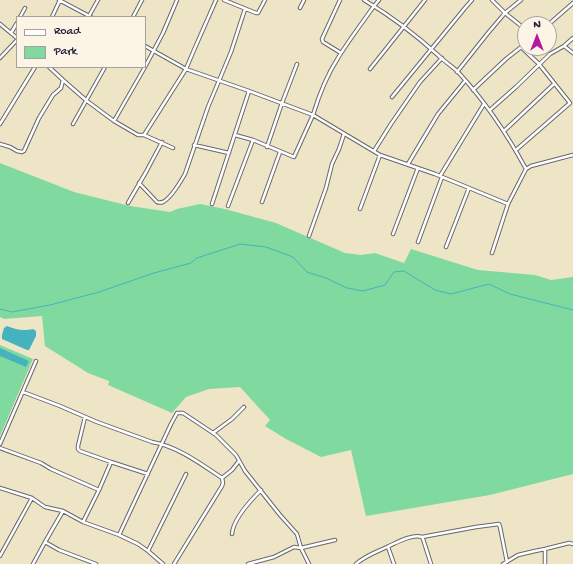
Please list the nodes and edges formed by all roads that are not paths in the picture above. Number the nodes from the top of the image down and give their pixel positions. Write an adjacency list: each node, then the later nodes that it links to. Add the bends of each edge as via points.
1 (60, 0): 24 (street); 25 (street)
2 (98, 0): 25 (street)
3 (142, 0): 26 (street)
4 (177, 0): 39 (street)
5 (216, 0): 54 (street)
6 (224, 0): 16 (street)
7 (265, 0): 21 (street, via 258,13)
8 (304, 0): 20 (street)
9 (340, 0): 41 (street, via 322,39)
10 (364, 0): 18 (street)
11 (379, 0): 18 (street)
12 (425, 0): 31 (street)
13 (472, 0): 38 (street)
14 (492, 0): 22 (street)
15 (521, 0): 22 (street)
16 (229, 1): 21 (street)
17 (573, 3): 27 (street)
18 (374, 6): 31 (street); 41 (street)
19 (25, 8): 23 (street)
20 (300, 8)
21 (245, 9): 59 (street)
22 (506, 13): 28 (street); 57 (street)
23 (21, 16)
24 (52, 16)
25 (90, 16)
26 (134, 16)
27 (557, 17)
28 (517, 22)
29 (0, 24): 32 (street)
30 (16, 25): 32 (street)
31 (403, 27): 38 (street); 55 (street)
32 (11, 33): 33 (street)
33 (16, 38)
34 (573, 38): 36 (street)
35 (16, 40): 44 (street)
36 (564, 46): 42 (street); 47 (street)
37 (146, 47): 39 (street)
38 (431, 49): 45 (street); 64 (street)
39 (154, 51): 48 (street); 54 (street)
40 (517, 51): 62 (street)
41 (341, 53): 69 (street, via 330,72)
42 (573, 53)
43 (530, 56): 47 (street)
44 (0, 58)
45 (442, 58): 57 (street); 84 (street, via 420,82)
46 (297, 64): 66 (street)
47 (539, 64): 61 (street); 68 (street)
48 (146, 65)
49 (34, 68): 71 (street)
50 (50, 68): 56 (street)
51 (55, 68): 56 (street)
52 (105, 68): 65 (street)
53 (144, 68): 70 (street)
54 (186, 68): 59 (street); 75 (street)
55 (370, 69)
56 (53, 71): 58 (street)
57 (457, 72): 60 (street)
58 (63, 80): 65 (street); 79 (street, via 61,88 53,95 39,118 24,151 19,152)
59 (219, 81): 63 (street); 80 (street)
60 (465, 81): 62 (street); 89 (street, via 438,114)
61 (554, 84): 73 (street); 83 (street, via 570,103)
62 (473, 90): 67 (street)
63 (249, 91): 66 (street); 76 (street)
64 (392, 97)
65 (86, 101): 70 (street); 72 (street)
66 (282, 103): 69 (street); 81 (street)
67 (484, 104): 68 (street); 92 (street)
68 (490, 110): 73 (street)
69 (313, 115): 74 (street); 85 (street, via 294,157)
70 (114, 121): 75 (street, via 138,136)
71 (0, 124)
72 (73, 124)
73 (504, 131): 83 (street)
74 (344, 134): 84 (street); 102 (street)
75 (144, 135): 78 (street)
76 (235, 135): 77 (street); 86 (street)
77 (253, 140): 81 (street); 99 (street)
78 (162, 142): 82 (street); 93 (street)
79 (0, 144)
80 (194, 145): 86 (street); 93 (street, via 181,182 163,202 157,202)
81 (267, 147): 85 (street)
82 (173, 148)
83 (516, 150): 91 (street)
84 (374, 151): 87 (street)
85 (280, 152): 95 (street)
86 (229, 153): 97 (street)
87 (380, 155): 89 (street); 100 (street)
88 (573, 155): 91 (street)
89 (408, 164): 90 (street)
90 (418, 168): 92 (street); 101 (street)
91 (526, 169): 98 (street)
92 (441, 176): 94 (street); 103 (street)
93 (139, 183): 96 (street)
94 (469, 188): 98 (street); 104 (street)
95 (262, 202)
96 (128, 203)
97 (212, 204)
98 (508, 204): 105 (street)
99 (228, 206)
100 (360, 209)
101 (393, 234)
102 (309, 236)
103 (418, 242)
104 (446, 247)
105 (492, 254)
106 (36, 361): 107 (street)
107 (23, 392): 109 (street); 112 (street)
108 (244, 407): 110 (street)
109 (86, 418): 111 (street); 115 (street, via 78,449)
110 (213, 433): 111 (street, via 183,413 177,413); 114 (street, via 227,445)
111 (161, 443): 116 (street); 118 (street)
112 (0, 444)
113 (0, 448): 120 (street, via 41,463)
114 (239, 461): 118 (street); 121 (street)
115 (111, 462): 116 (street); 120 (street)
116 (148, 474): 126 (street)
117 (186, 474): 134 (street)
118 (222, 478): 140 (street, via 224,483)
119 (0, 488): 122 (street)
120 (98, 490): 124 (street)
121 (261, 490): 125 (street, via 232,528); 132 (street, via 297,534)
122 (32, 498): 123 (street, via 45,507); 135 (street)
123 (63, 511): 124 (street); 129 (street)
124 (83, 522): 126 (street)
125 (232, 534)
126 (119, 535): 134 (street)
127 (422, 537): 131 (street, via 404,540); 136 (street, via 499,524); 145 (street)
128 (335, 540): 132 (street)
129 (45, 542): 137 (street); 138 (street)
130 (573, 544): 133 (street)
131 (388, 547): 143 (street, via 371,553); 144 (street)
132 (301, 548): 141 (street, via 294,547 274,557); 142 (street)
133 (545, 549): 136 (street, via 518,555); 147 (street)
134 (148, 551): 139 (street)
135 (0, 556)
136 (507, 562): 146 (street)
137 (33, 564)
138 (96, 564)
139 (163, 564)
140 (174, 564)
141 (248, 564)
142 (309, 564)
143 (356, 564)
144 (394, 564)
145 (431, 564)
146 (503, 564)
147 (544, 564)

